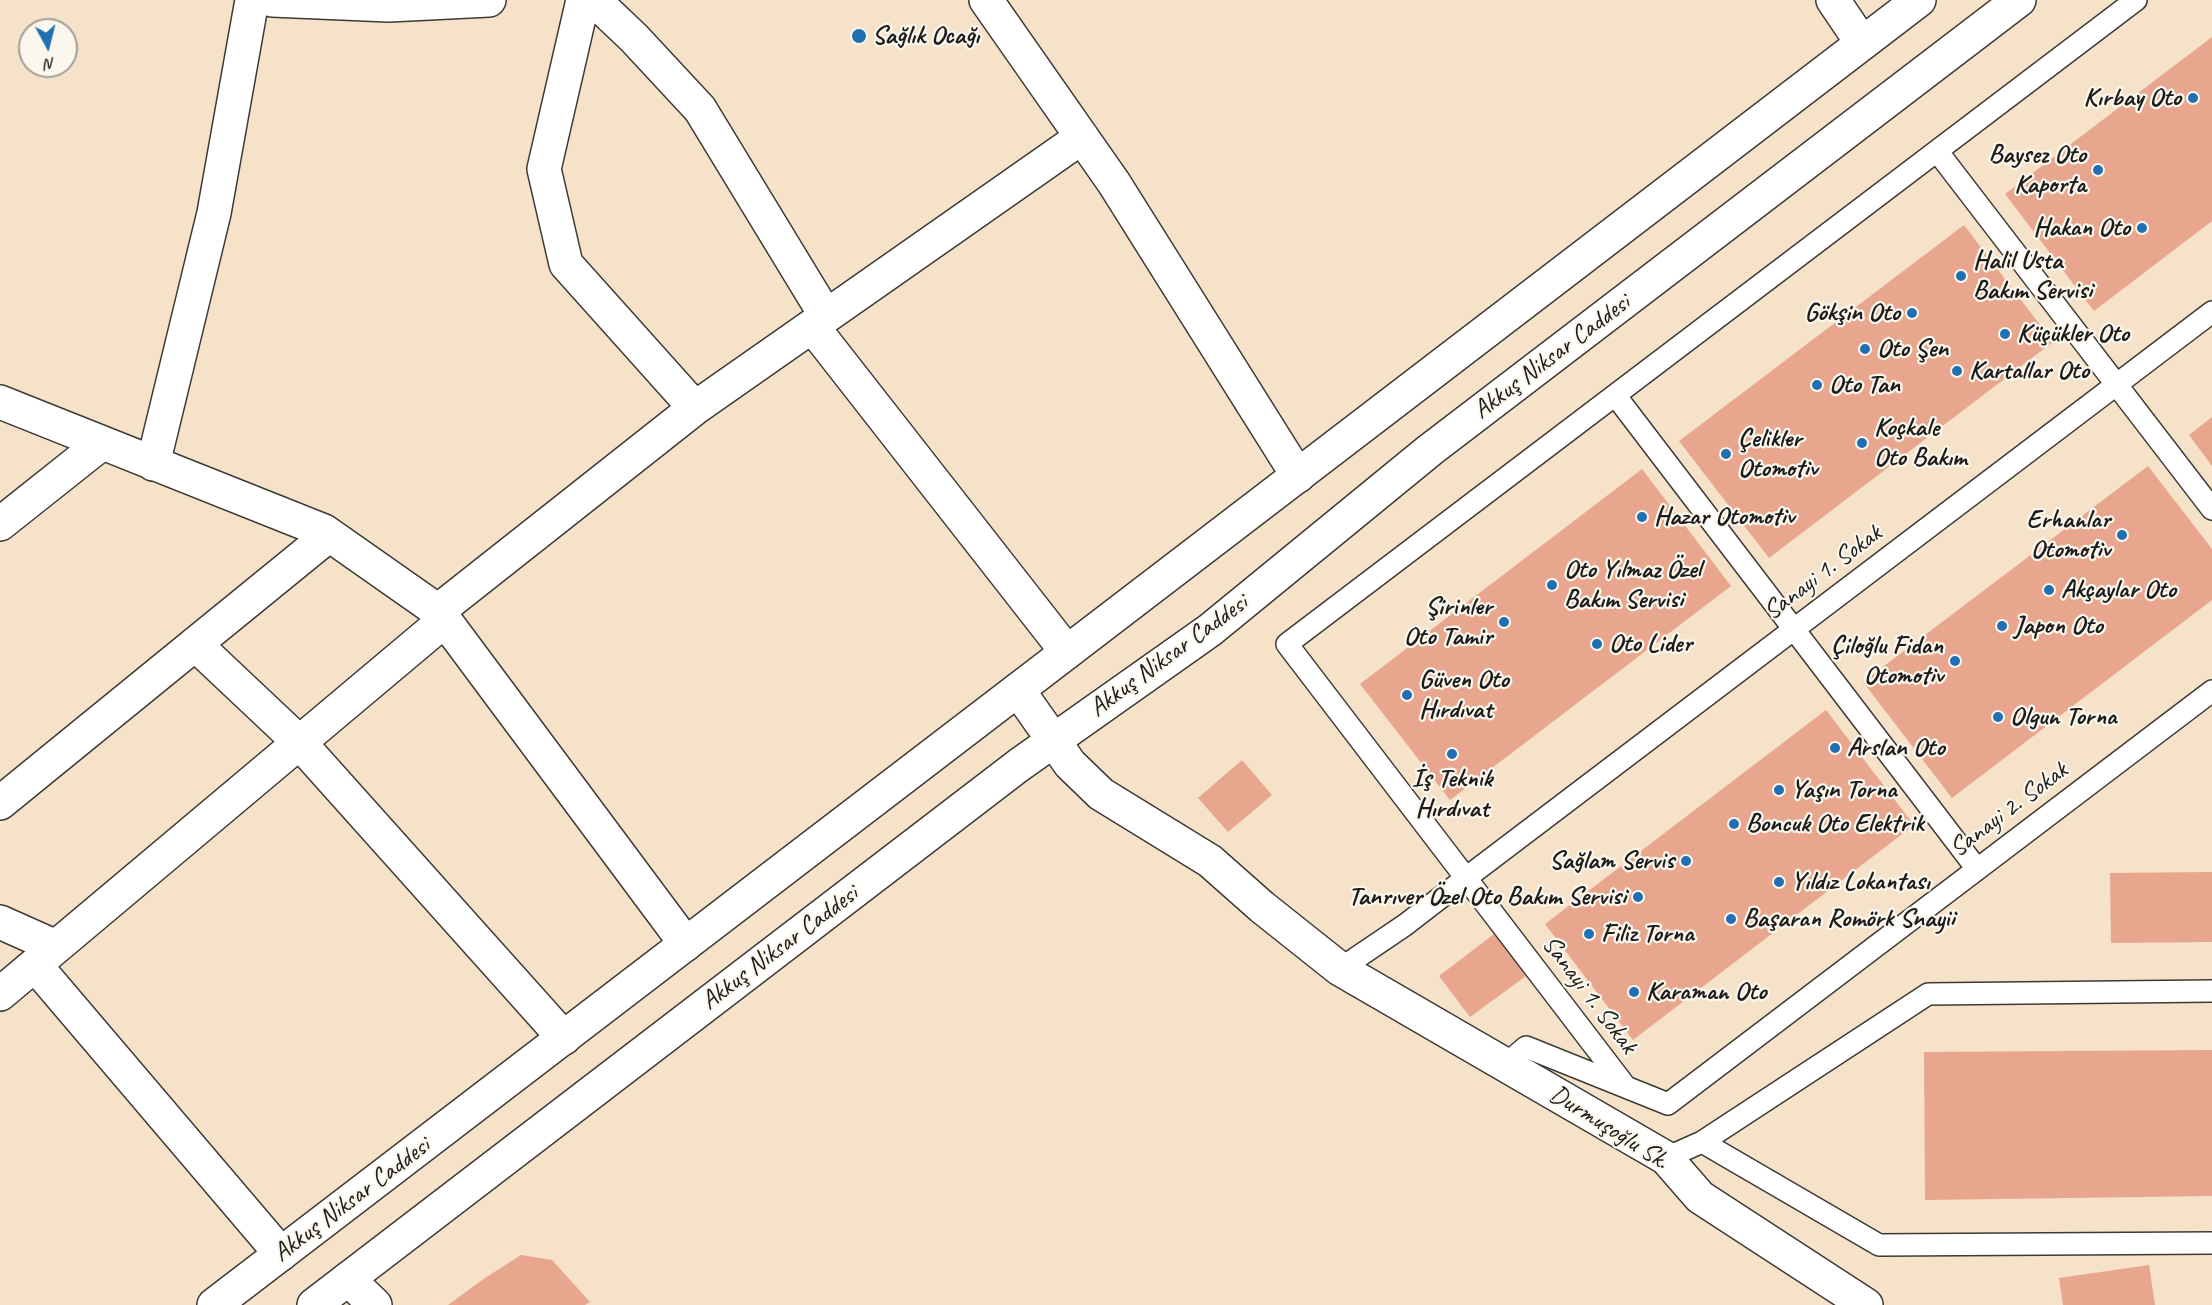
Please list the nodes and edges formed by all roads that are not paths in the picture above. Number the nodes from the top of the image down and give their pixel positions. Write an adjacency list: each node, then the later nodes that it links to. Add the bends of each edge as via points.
1 (252, 0): 21 (street, via 214,213)
2 (272, 0): 3 (street, via 389,5)
3 (489, 0)
4 (583, 0): 19 (street, via 544,170 566,264)
5 (594, 0): 15 (street, via 700,109)
6 (986, 0): 12 (street)
7 (1833, 0): 11 (street)
8 (1919, 0): 11 (street, Akkuş Niksar Caddesi)
9 (2019, 0): 32 (street, Akkuş Niksar Caddesi, via 1430,450 1210,630)
10 (2136, 0): 13 (lane)
11 (1862, 43): 22 (street, Akkuş Niksar Caddesi)
12 (1082, 137): 15 (street); 22 (street)
13 (1938, 151): 16 (lane); 17 (lane)
14 (2212, 312): 16 (lane, Sanayi 1. Sokak)
15 (819, 321): 19 (street); 29 (street)
16 (2116, 384): 23 (lane); 27 (lane, Sanayi 1. Sokak)
17 (1615, 395): 27 (lane); 36 (lane, Sanayi 1. Sokak, via 1287,644)
18 (0, 402): 20 (street)
19 (695, 408): 26 (street)
20 (102, 443): 21 (street); 24 (street)
21 (153, 464): 25 (street)
22 (1298, 476): 29 (street, Akkuş Niksar Caddesi)
23 (2212, 509)
24 (0, 524)
25 (329, 535): 26 (street); 28 (street)
26 (441, 615): 33 (street); 38 (street)
27 (1794, 629): 35 (lane); 36 (lane, Sanayi 1. Sokak)
28 (195, 644): 33 (street); 34 (street)
29 (1067, 652): 30 (street, Akkuş Niksar Caddesi)
30 (1018, 690): 32 (street, Durmuşoğlu Sk.); 38 (street, Akkuş Niksar Caddesi)
31 (2212, 690): 35 (lane, Sanayi 2. Sokak)
32 (1054, 741): 40 (street, Durmuşoğlu Sk., via 1070,764 1101,794 1210,861); 50 (street, Akkuş Niksar Caddesi)
33 (300, 742): 39 (street); 43 (street)
34 (0, 803)
35 (1977, 869): 45 (lane, Sanayi 2. Sokak, via 1668,1104)
36 (1467, 878): 40 (lane, Sanayi 1. Sokak); 45 (lane, Sanayi 1. Sokak)
37 (0, 922): 39 (street)
38 (686, 944): 43 (street, Akkuş Niksar Caddesi)
39 (46, 956): 42 (street); 49 (street)
40 (1340, 969): 44 (street, Durmuşoğlu Sk.)
41 (2212, 991): 46 (lane, via 1928,994)
42 (0, 994)
43 (564, 1038): 49 (street, Akkuş Niksar Caddesi)
44 (1505, 1065): 45 (lane, Sanayi 2. Sokak, via 1526,1047); 47 (street, Durmuşoğlu Sk.)
45 (1626, 1086)
46 (1702, 1142): 47 (lane); 48 (lane, via 1879,1245)
47 (1666, 1158): 54 (street, Durmuşoğlu Sk., via 1700,1197)
48 (2212, 1243)
49 (281, 1254): 51 (street, Akkuş Niksar Caddesi)
50 (348, 1279): 52 (street, Akkuş Niksar Caddesi); 53 (street)
51 (214, 1305)
52 (314, 1305)
53 (375, 1305)
54 (1866, 1305)

